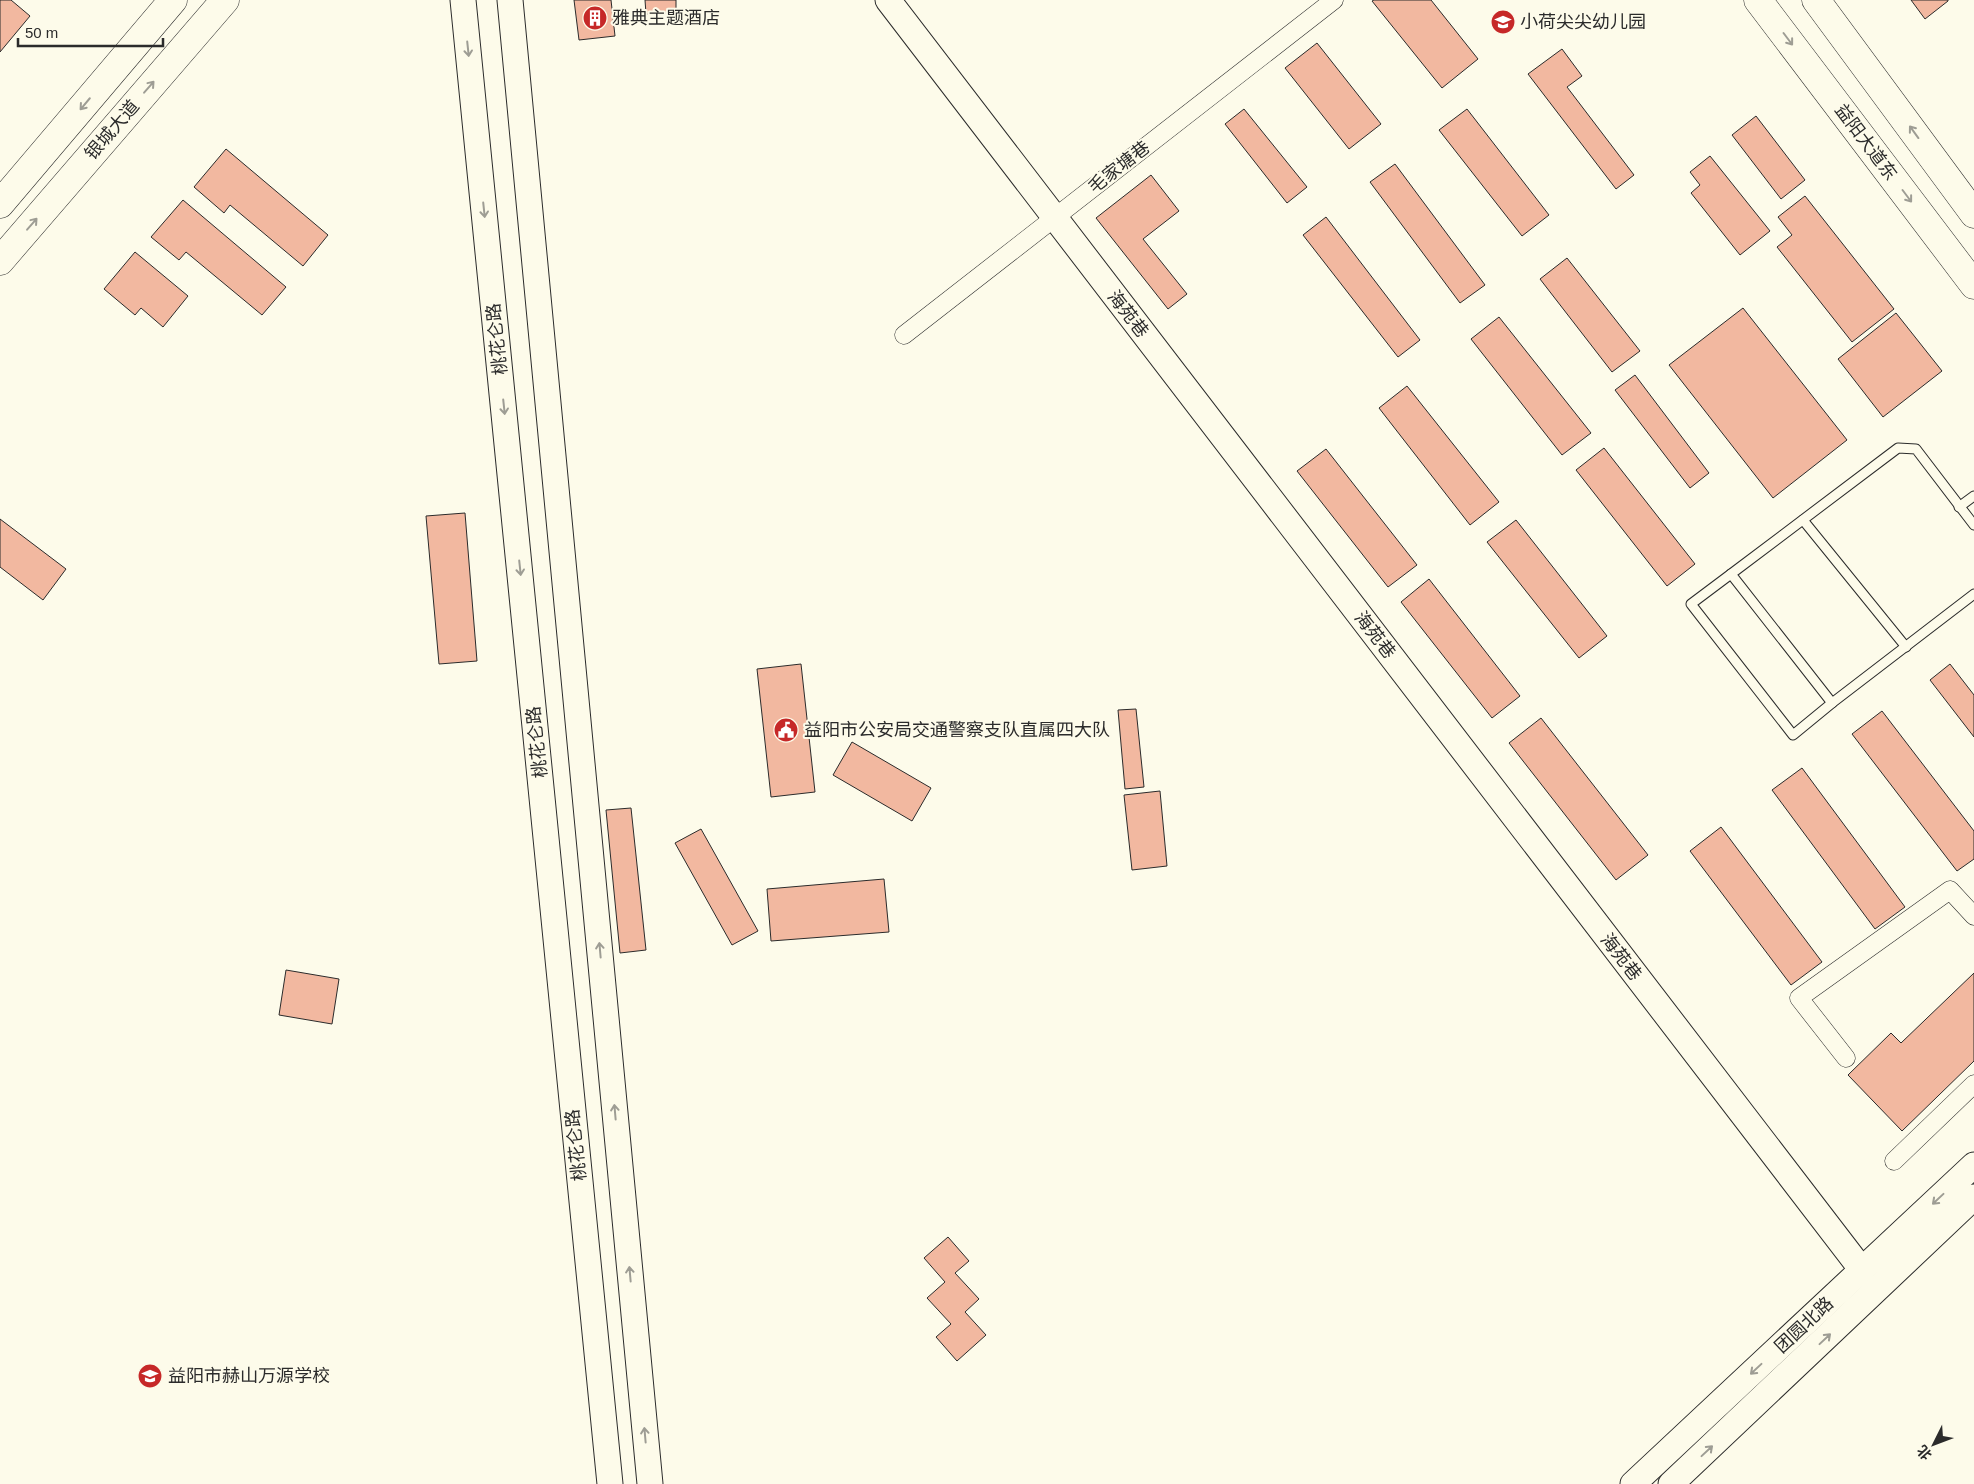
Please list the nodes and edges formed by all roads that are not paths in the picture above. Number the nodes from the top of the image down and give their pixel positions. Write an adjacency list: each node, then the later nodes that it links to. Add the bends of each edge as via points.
1 (173, 0): 9 (main road, one-way to 9)
2 (224, 0): 12 (main road, 银城大道, one-way to 2)
3 (463, 0): 30 (main road, 桃花仑路, one-way to 30)
4 (510, 0): 31 (main road, one-way to 4)
5 (888, 0): 11 (main road, 海苑巷)
6 (1334, 0): 11 (street, 毛家塘巷)
7 (1758, 0): 13 (main road, 益阳大道东, one-way to 13)
8 (1816, 0): 10 (main road, one-way to 8)
9 (0, 204)
10 (1974, 214)
11 (1054, 218): 14 (street, 毛家塘巷); 29 (main road, 海苑巷)
12 (0, 261)
13 (1974, 285)
14 (904, 335)
15 (1974, 496): 16 (lane)
16 (1959, 507): 17 (lane, via 1916,448 1898,448); 18 (lane)
17 (1803, 520): 19 (lane); 21 (lane)
18 (1974, 525)
19 (1731, 574): 22 (lane); 22 (lane, via 1691,604 1793,735)
20 (1974, 594): 21 (lane)
21 (1906, 647): 22 (lane)
22 (1832, 703)
23 (1973, 913): 24 (street, via 1950,890 1799,998)
24 (1846, 1058)
25 (1974, 1084): 26 (street)
26 (1894, 1161)
27 (1974, 1165): 29 (main road, 团圆北路, one-way to 29)
28 (1974, 1197): 33 (main road, 团圆北路, one-way to 28)
29 (1862, 1270): 32 (main road, 团圆北路, one-way to 32)
30 (610, 1484)
31 (650, 1484)
32 (1633, 1484)
33 (1671, 1484)

